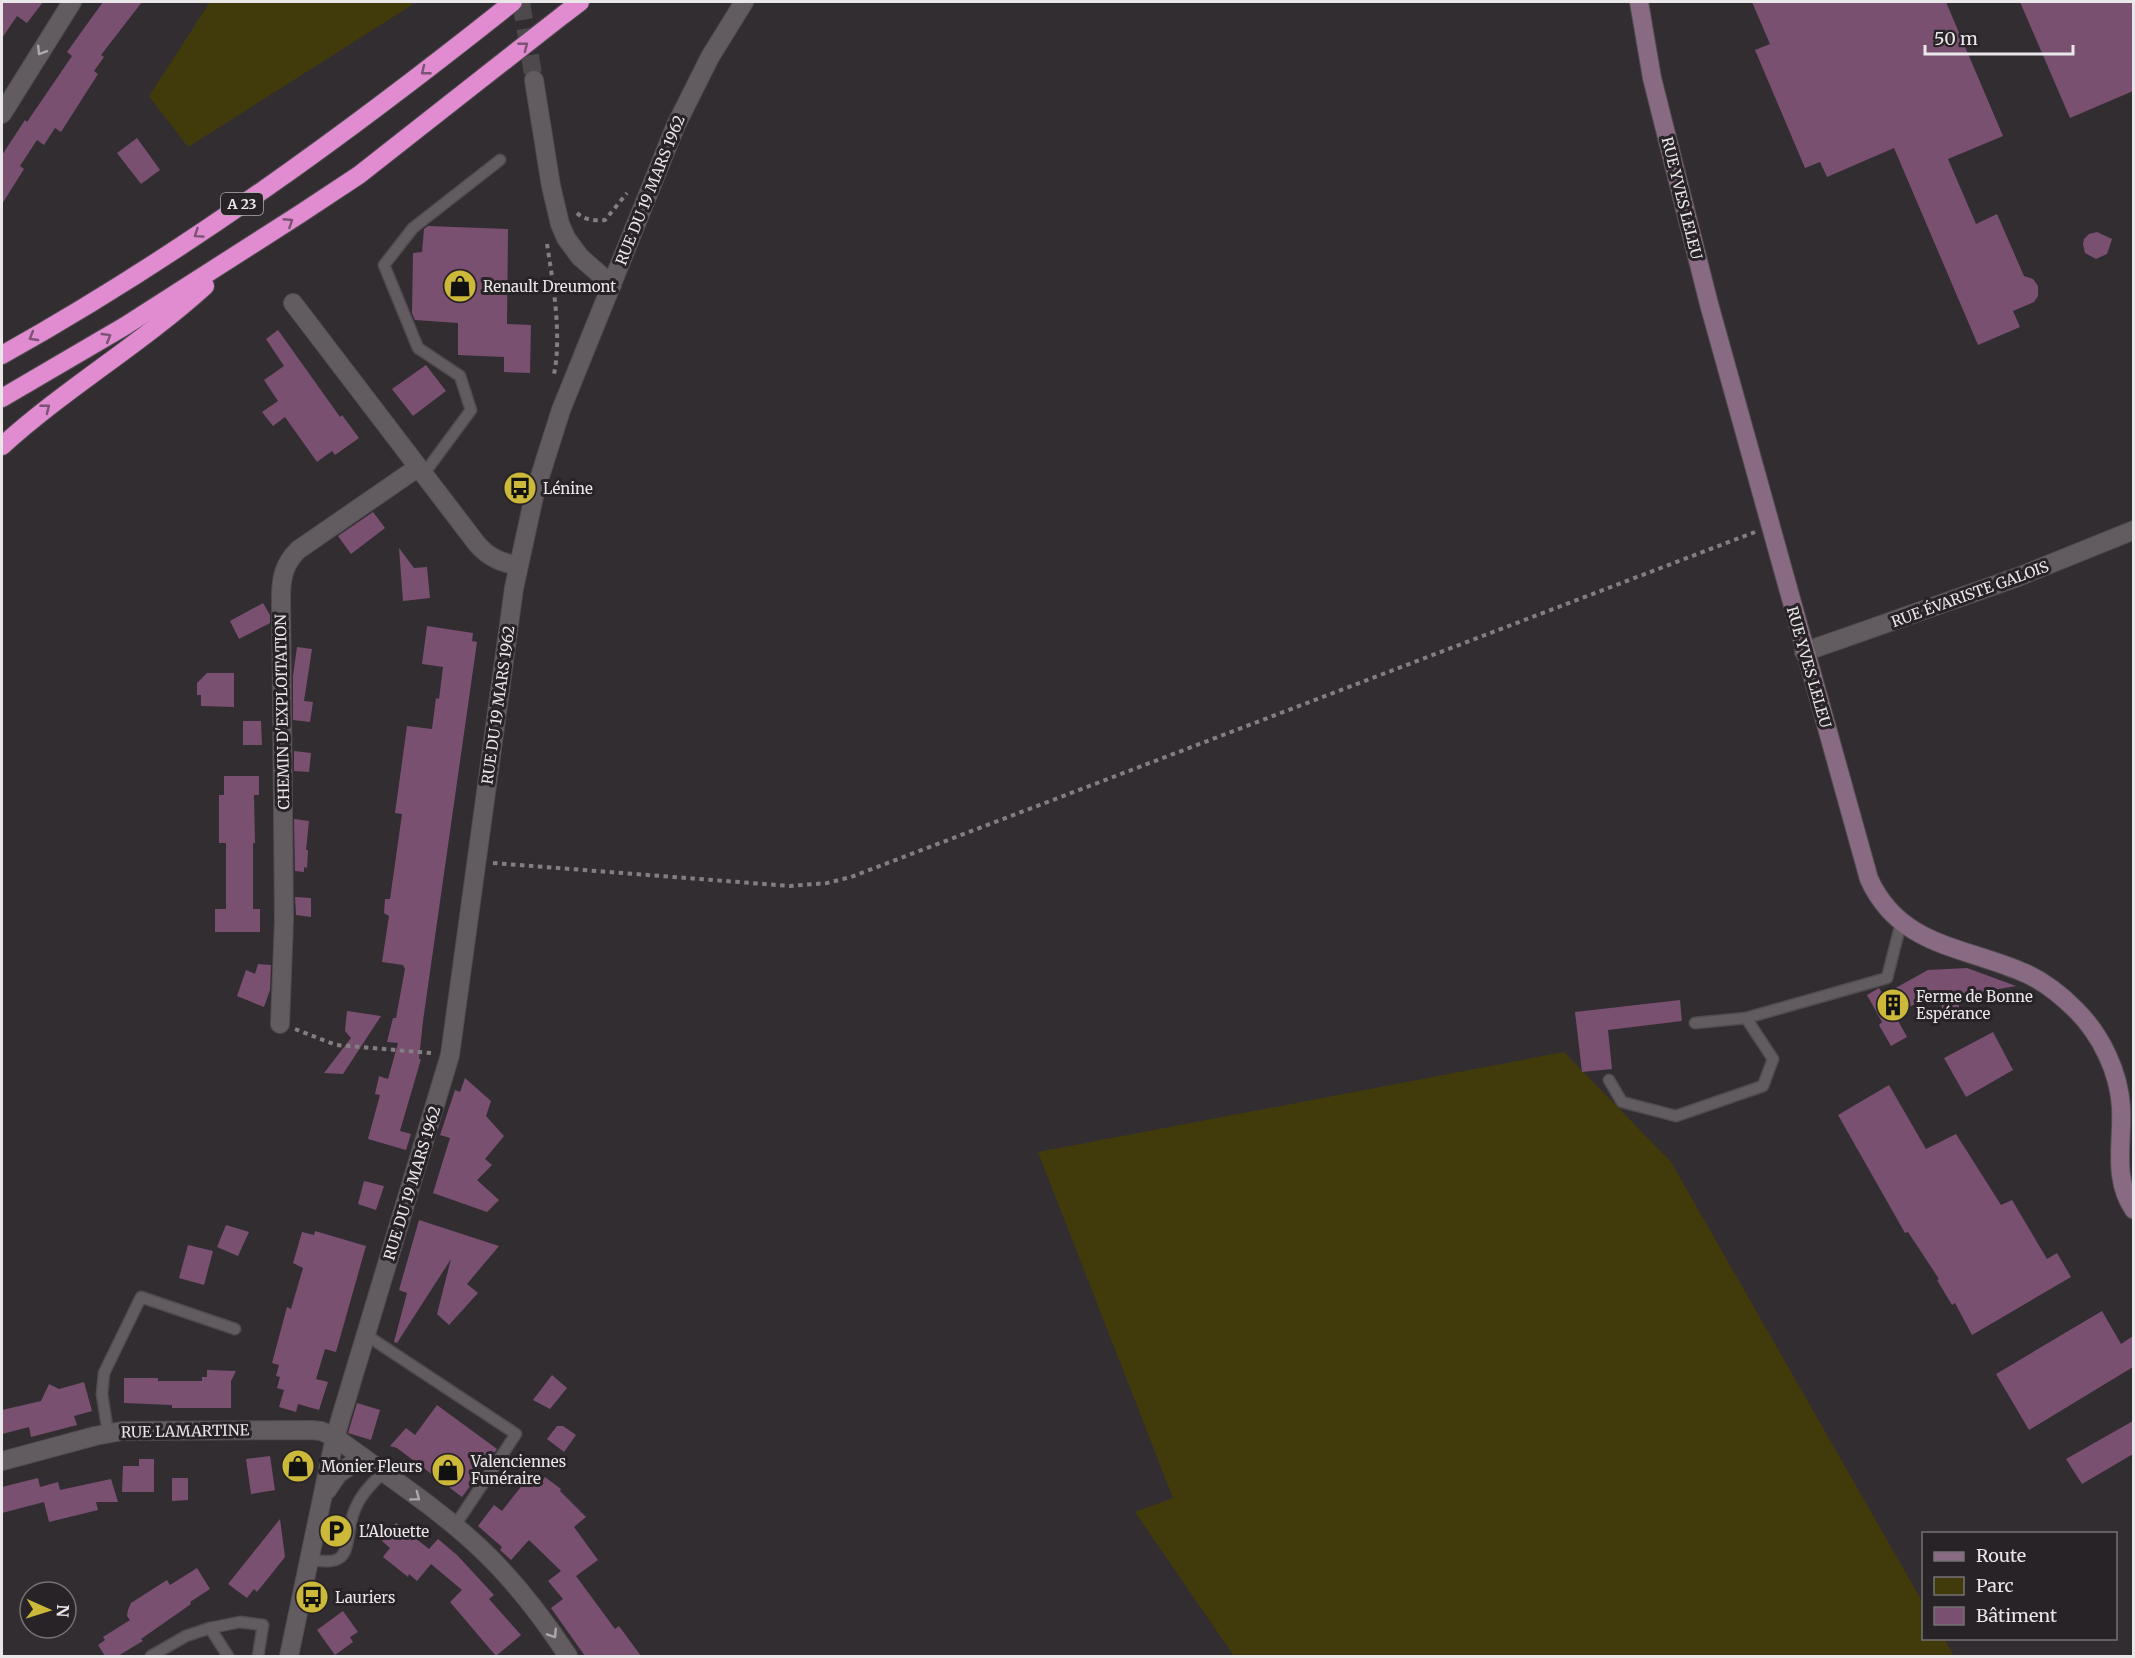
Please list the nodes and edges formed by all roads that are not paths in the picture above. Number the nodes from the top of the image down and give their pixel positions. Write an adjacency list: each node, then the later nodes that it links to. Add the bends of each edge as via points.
1 (72, 2): 7 (street, one-way to 7)
2 (513, 2): 12 (highway, A 23, one-way to 12, via 352,126 221,219)
3 (580, 2): 9 (highway, A 23, one-way to 3, bridge, via 359,175)
4 (744, 2): 10 (street, RUE DU 19 MARS 1962, via 687,101)
5 (1639, 2): 18 (street, RUE YVES LELEU, via 1665,132)
6 (534, 80): 10 (street, via 560,224 580,257)
7 (2, 114)
8 (500, 160): 15 (lane, via 413,228 384,265 418,348 460,376 471,410)
9 (239, 254): 13 (highway, A 23, one-way to 9); 14 (highway, one-way to 9, via 44,409 173,314)
10 (612, 285): 17 (street, RUE DU 19 MARS 1962, via 547,451)
11 (293, 303): 15 (street)
12 (2, 355)
13 (2, 398)
14 (2, 446)
15 (420, 472): 17 (street, via 486,554); 22 (street, CHEMIN D'EXPLOITATION, via 298,550 282,575 284,920)
16 (2133, 530): 18 (street, RUE ÉVARISTE GALOIS, via 2018,577)
17 (518, 566): 26 (street, RUE DU 19 MARS 1962, via 450,1055)
18 (1804, 652): 19 (street, RUE YVES LELEU, via 1869,879 1886,909)
19 (1901, 923): 20 (lane, via 1887,978); 24 (street, RUE YVES LELEU, via 1931,939 2038,980 2084,1018 2104,1050 2118,1084 2120,1172)
20 (1746, 1018): 21 (lane); 23 (lane, via 1773,1059 1763,1086 1676,1116 1622,1102)
21 (1695, 1023)
22 (280, 1024)
23 (1609, 1080)
24 (2133, 1210)
25 (235, 1329): 27 (lane, via 141,1297 104,1373 102,1394)
26 (366, 1335): 28 (street, RUE DU 19 MARS 1962); 33 (lane, via 516,1434)
27 (108, 1433): 28 (street, RUE LAMARTINE, via 312,1430); 30 (street, RUE LAMARTINE)
28 (335, 1437): 29 (street); 32 (street, RUE DU 19 MARS 1962)
29 (362, 1457): 31 (street); 32 (street, via 338,1474)
30 (2, 1461)
31 (384, 1472): 33 (street, one-way to 33); 34 (lane, via 360,1498 341,1558 328,1563)
32 (322, 1500): 34 (street, RUE DU 19 MARS 1962)
33 (454, 1527): 40 (street, one-way to 40, via 525,1596)
34 (309, 1560): 39 (street, RUE DU 19 MARS 1962)
35 (210, 1628): 36 (lane, via 186,1636); 37 (lane); 38 (lane, via 240,1622 263,1625)
36 (151, 1656)
37 (228, 1656)
38 (258, 1656)
39 (289, 1656)
40 (568, 1656)

